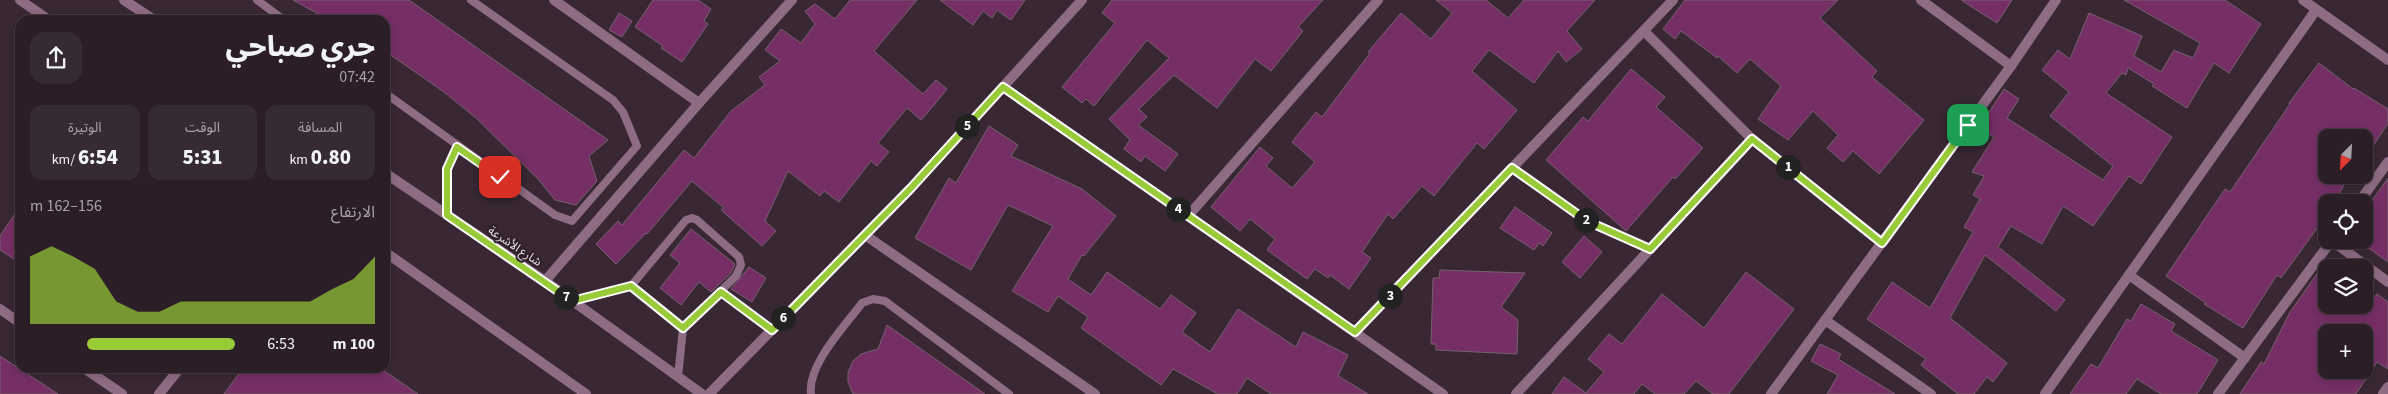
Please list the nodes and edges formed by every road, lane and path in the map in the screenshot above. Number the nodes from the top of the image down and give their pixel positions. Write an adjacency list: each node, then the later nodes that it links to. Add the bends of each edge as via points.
1 (20, 0): 14 (street)
2 (124, 0): 15 (street)
3 (256, 0): 16 (lane)
4 (471, 0): 24 (lane, via 613,100 623,112 636,146 572,221 555,215)
5 (554, 0): 22 (street)
6 (792, 0): 22 (street)
7 (1082, 0): 20 (street)
8 (1378, 0): 30 (street)
9 (1673, 0): 17 (street)
10 (1921, 0): 19 (street)
11 (2056, 0): 19 (street)
12 (2303, 0): 13 (street)
13 (2316, 10): 18 (street); 37 (street)
14 (42, 15)
15 (146, 15)
16 (277, 15)
17 (1644, 31): 23 (street); 26 (street)
18 (2388, 60)
19 (2010, 66): 32 (street)
20 (1003, 87): 30 (street); 31 (street)
21 (390, 97): 24 (lane)
22 (700, 103): 38 (street)
23 (1752, 139): 32 (street); 33 (street)
24 (457, 147): 29 (lane, via 447,169)
25 (2388, 162): 28 (street)
26 (1512, 168): 33 (street, via 1587,221); 48 (street)
27 (390, 176): 29 (street, شارع الأشرعة)
28 (2365, 194)
29 (447, 215): 38 (street, شارع الأشرعة)
30 (1188, 216): 48 (street)
31 (865, 235): 47 (street); 61 (street)
32 (1882, 243): 45 (street)
33 (1650, 249): 63 (street)
34 (2325, 249): 49 (street)
35 (2344, 249): 39 (street)
36 (390, 256): 56 (street)
37 (2129, 275): 49 (street); 66 (street)
38 (545, 281): 42 (street, شارع الأشرعة)
39 (2388, 282)
40 (631, 286): 41 (lane, via 686,220 692,218 739,257 741,265 736,276); 42 (lane); 46 (lane)
41 (721, 292): 46 (lane); 47 (lane)
42 (572, 301): 52 (street, شارع الأشرعة)
43 (0, 310): 44 (street)
44 (15, 320)
45 (1825, 320): 64 (street); 65 (street)
46 (683, 328): 52 (lane)
47 (772, 330): 58 (street)
48 (1355, 332): 62 (street)
49 (2245, 358): 67 (street)
50 (91, 373): 54 (street)
51 (176, 373): 55 (street)
52 (678, 377): 57 (street, شارع الأشرعة)
53 (2388, 388): 68 (street)
54 (122, 394)
55 (159, 394)
56 (586, 394)
57 (702, 394)
58 (709, 394)
59 (811, 394): 60 (lane, via 814,369 862,302 874,299 885,302)
60 (1009, 394)
61 (1095, 394)
62 (1443, 394)
63 (1516, 394)
64 (1771, 394)
65 (1931, 394)
66 (2045, 394)
67 (2218, 394)
68 (2383, 394)

